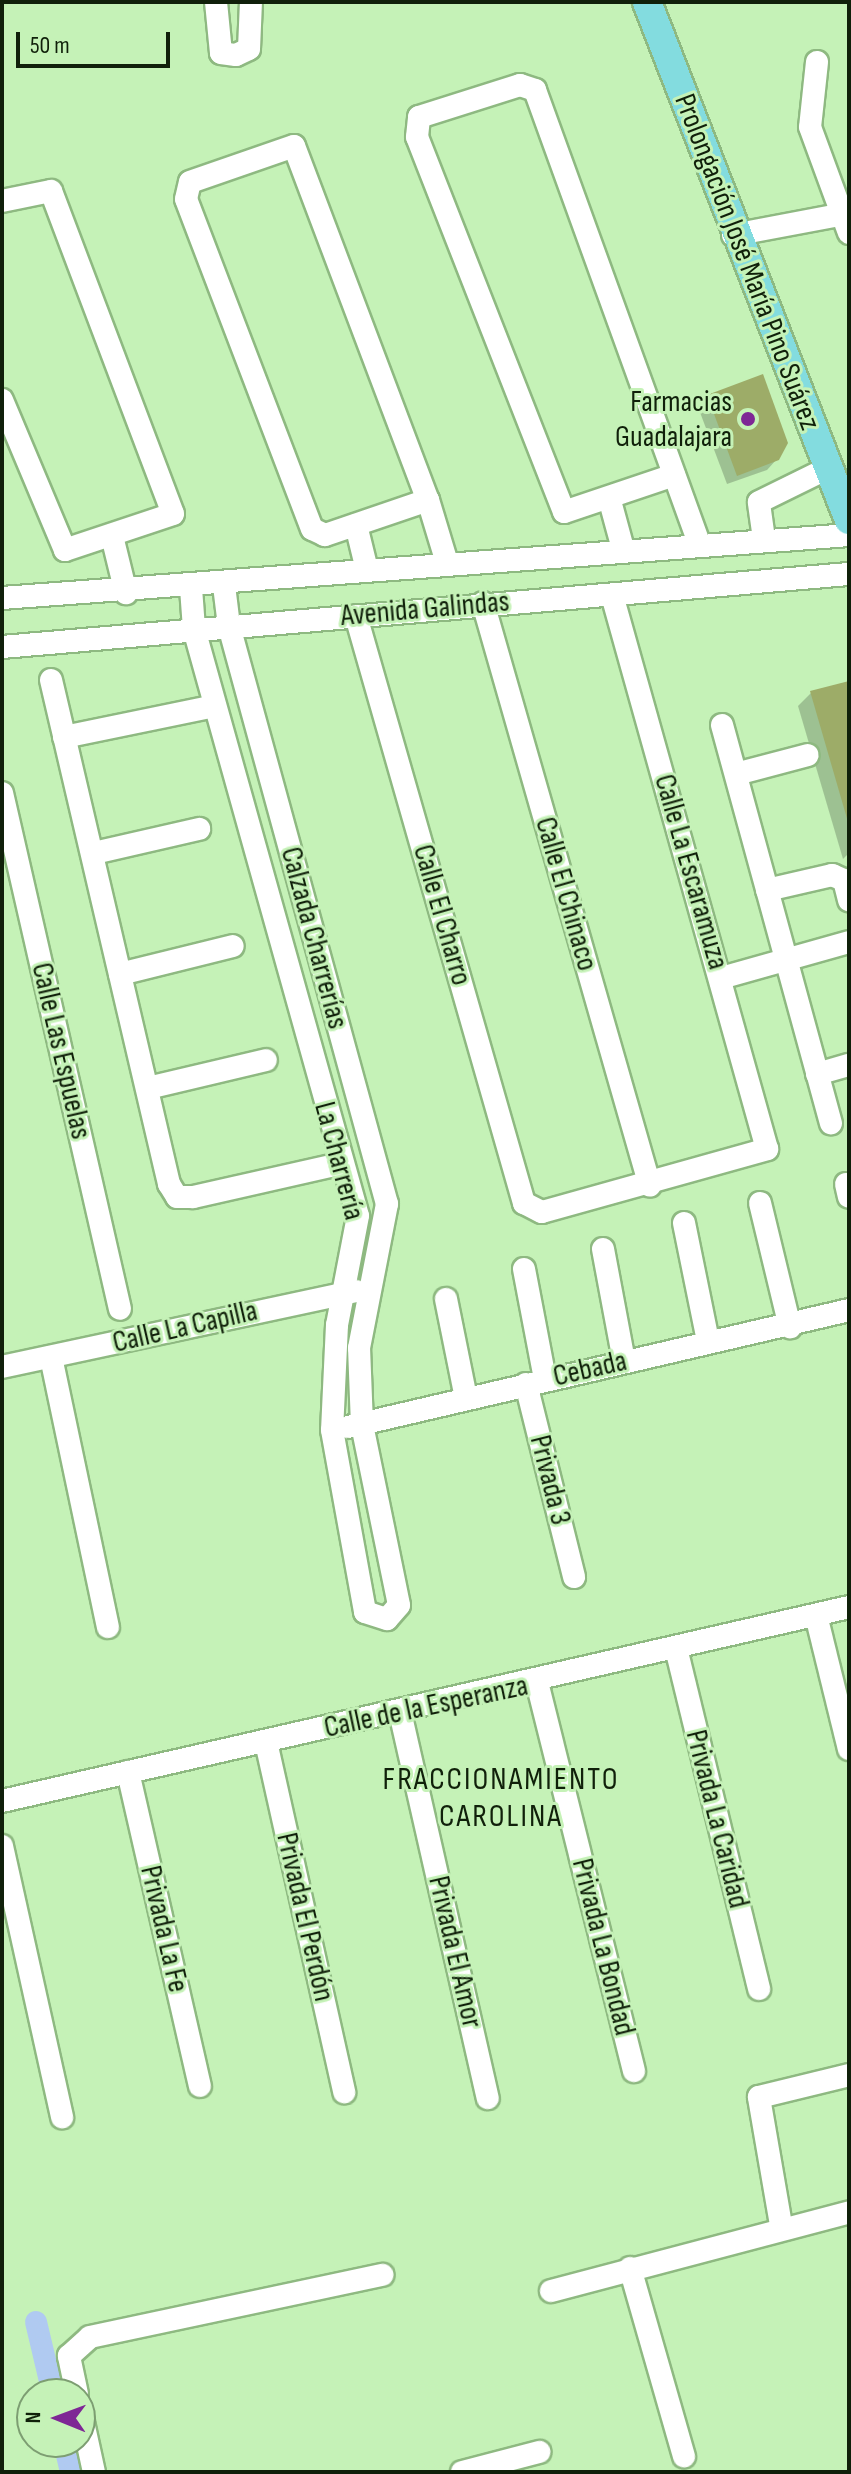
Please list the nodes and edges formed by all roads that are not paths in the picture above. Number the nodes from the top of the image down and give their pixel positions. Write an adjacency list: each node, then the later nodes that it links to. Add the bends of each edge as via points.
1 (216, 2): 2 (street, via 221,53 236,55 249,49)
2 (251, 2)
3 (647, 2): 7 (main road, Prolongación José María Pino Suárez)
4 (817, 62): 6 (street, via 810,127)
5 (2, 201): 16 (street, via 51,191 172,499 173,514)
6 (847, 220): 7 (street)
7 (733, 235): 9 (main road, Prolongación José María Pino Suárez)
8 (2, 400): 16 (street, via 59,544 74,552)
9 (828, 468): 13 (main road, Prolongación José María Pino Suárez); 17 (street, via 759,502)
10 (674, 475): 12 (street); 12 (street, via 535,90 520,85 419,117 417,137 558,504 576,512); 18 (street)
11 (428, 500): 14 (street); 14 (street, via 301,157 282,145 190,182 186,199 312,529 325,535); 20 (street)
12 (610, 501): 19 (street)
13 (849, 520)
14 (356, 525): 21 (street)
15 (849, 535): 17 (street, Avenida Galindas)
16 (112, 536): 25 (street)
17 (764, 539): 18 (street, Avenida Galindas)
18 (699, 543): 19 (street, Avenida Galindas)
19 (623, 549): 20 (street, Avenida Galindas)
20 (447, 563): 21 (street, Avenida Galindas)
21 (367, 570): 23 (street, Avenida Galindas)
22 (849, 574): 26 (street, Avenida Galindas)
23 (224, 585): 24 (street, Avenida Galindas); 30 (street, Calzada Charrerías)
24 (191, 588): 25 (street, Avenida Galindas); 31 (street, La Charrería)
25 (126, 593): 27 (street, Avenida Galindas)
26 (612, 595): 28 (street, Avenida Galindas); 48 (street, Calle La Escaramuza)
27 (2, 598)
28 (483, 603): 29 (street, Avenida Galindas); 55 (street, Calle El Chinaco)
29 (356, 616): 30 (street, Avenida Galindas); 55 (street, Calle El Charro, via 532,1212)
30 (229, 626): 31 (street, Avenida Galindas); 60 (street, Calzada Charrerías, via 387,1204)
31 (194, 629): 32 (street, Avenida Galindas); 34 (street, La Charrería)
32 (2, 647)
33 (51, 680): 36 (street)
34 (215, 706): 36 (street); 54 (street, La Charrería)
35 (722, 725): 38 (street)
36 (64, 737): 41 (street)
37 (808, 755): 38 (street)
38 (736, 774): 42 (street)
39 (2, 793): 63 (street, Calle Las Espuelas)
40 (199, 829): 41 (street)
41 (94, 853): 47 (street)
42 (767, 890): 43 (street, via 832,875 844,880); 46 (street)
43 (849, 900)
44 (849, 942): 46 (street)
45 (233, 946): 47 (street)
46 (785, 955): 48 (street); 51 (street)
47 (120, 974): 52 (street)
48 (721, 978): 55 (street, Calle La Escaramuza, via 767,1149)
49 (266, 1060): 52 (street)
50 (849, 1065): 51 (street)
51 (817, 1074): 53 (street)
52 (148, 1088): 54 (street, via 177,1197)
53 (831, 1123)
54 (340, 1164): 61 (street, La Charrería, via 360,1229)
55 (650, 1186)
56 (760, 1203): 65 (street)
57 (684, 1223): 66 (street)
58 (603, 1249): 68 (street)
59 (524, 1269): 70 (street, Privada 3)
60 (369, 1291): 61 (street, Calle La Capilla); 72 (street, Calzada Charrerías, via 359,1348)
61 (343, 1292): 67 (street, Calle La Capilla); 73 (street, La Charrería)
62 (446, 1299): 71 (street)
63 (120, 1309)
64 (849, 1310): 65 (street, Cebada)
65 (790, 1327): 66 (street, Cebada)
66 (708, 1341): 68 (street, Cebada)
67 (51, 1357): 69 (street, Calle La Capilla); 77 (street)
68 (624, 1361): 70 (street, Cebada)
69 (2, 1367)
70 (536, 1381): 71 (street, Cebada); 74 (street, Privada 3)
71 (466, 1398): 72 (street, Cebada)
72 (362, 1425): 73 (street, Cebada); 73 (street, La Charrería, via 399,1605 387,1619 365,1612)
73 (332, 1430)
74 (574, 1577)
75 (849, 1607): 76 (street, Calle de la Esperanza)
76 (816, 1615): 78 (street, Calle de la Esperanza); 82 (street)
77 (108, 1627)
78 (676, 1648): 79 (street, Calle de la Esperanza); 86 (street, Privada La Caridad)
79 (537, 1682): 80 (street, Calle de la Esperanza); 87 (street, Privada La Bondad)
80 (400, 1712): 81 (street, Calle de la Esperanza); 91 (street, Privada El Amor)
81 (266, 1742): 83 (street, Calle de la Esperanza); 90 (street, Privada El Perdón)
82 (849, 1749)
83 (128, 1772): 84 (street, Calle de la Esperanza); 89 (street, Privada La Fe)
84 (2, 1801)
85 (2, 1846): 92 (street)
86 (759, 1989)
87 (634, 2071)
88 (849, 2075): 94 (street, via 759,2097)
89 (200, 2086)
90 (344, 2092)
91 (488, 2098)
92 (62, 2117)
93 (849, 2212): 94 (street)
94 (781, 2225): 95 (street)
95 (630, 2268): 97 (street); 100 (street)
96 (382, 2275): 98 (street, via 90,2337 69,2356)
97 (551, 2291)
98 (74, 2378)
99 (539, 2452): 101 (street)
100 (684, 2456)
101 (462, 2472)

